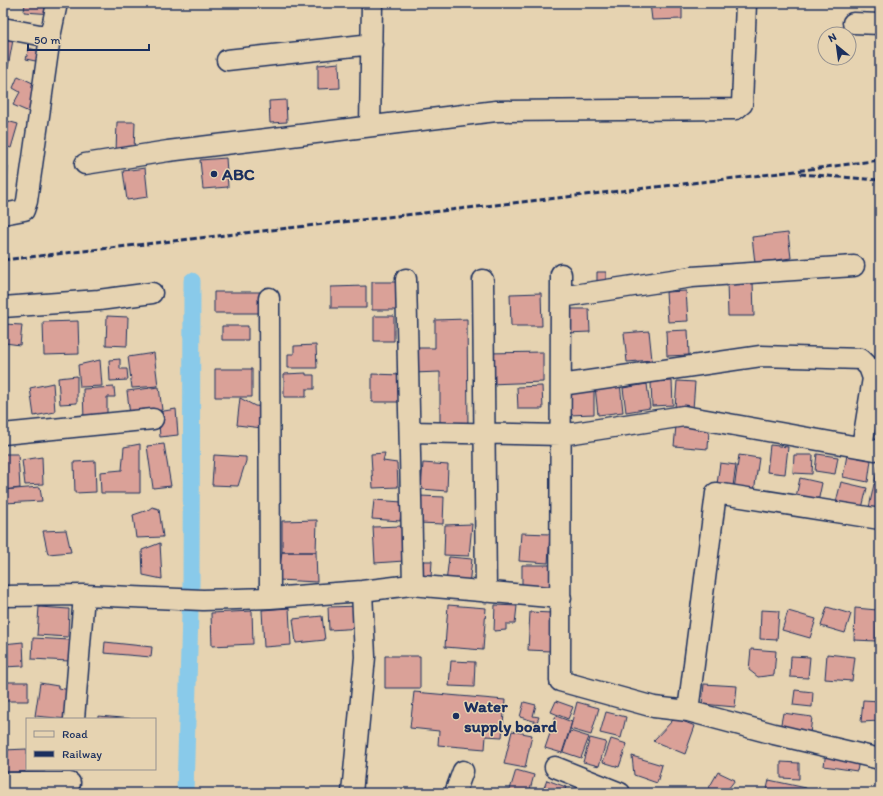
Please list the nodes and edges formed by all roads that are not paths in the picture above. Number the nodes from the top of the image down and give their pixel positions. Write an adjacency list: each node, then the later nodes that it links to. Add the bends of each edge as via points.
1 (57, 3): 7 (street)
2 (372, 3): 8 (street)
3 (746, 3): 10 (street, via 742,104 736,109 496,111)
4 (853, 23): 5 (street)
5 (880, 24)
6 (3, 28): 7 (street)
7 (50, 37): 12 (street, via 27,201 24,210)
8 (372, 44): 9 (street); 10 (street)
9 (227, 60)
10 (370, 126): 11 (street)
11 (85, 164)
12 (3, 214)
13 (854, 266): 18 (street, via 692,277)
14 (561, 274): 18 (street)
15 (406, 279): 23 (street)
16 (483, 280): 24 (street)
17 (152, 293): 20 (street, via 100,300)
18 (561, 297): 21 (street)
19 (269, 298): 33 (street)
20 (3, 307)
21 (561, 385): 26 (street); 26 (street, via 761,356 861,359 869,367 873,378 869,449 684,416)
22 (153, 418): 25 (street)
23 (410, 432): 24 (street); 28 (street)
24 (485, 432): 26 (street); 30 (street)
25 (3, 434)
26 (561, 435): 34 (street)
27 (880, 519): 35 (street, via 716,493)
28 (414, 585): 29 (street); 30 (street)
29 (362, 590): 33 (street); 42 (street, via 365,657)
30 (486, 592): 34 (street)
31 (84, 595): 32 (street); 33 (street, via 190,600); 36 (street)
32 (3, 596)
33 (270, 598)
34 (561, 598): 35 (street, via 560,681 654,707)
35 (688, 711): 37 (street)
36 (74, 718)
37 (880, 759)
38 (555, 767): 44 (street)
39 (464, 771): 43 (street)
40 (70, 782): 41 (street)
41 (3, 783)
42 (352, 793)
43 (455, 793)
44 (620, 793)

